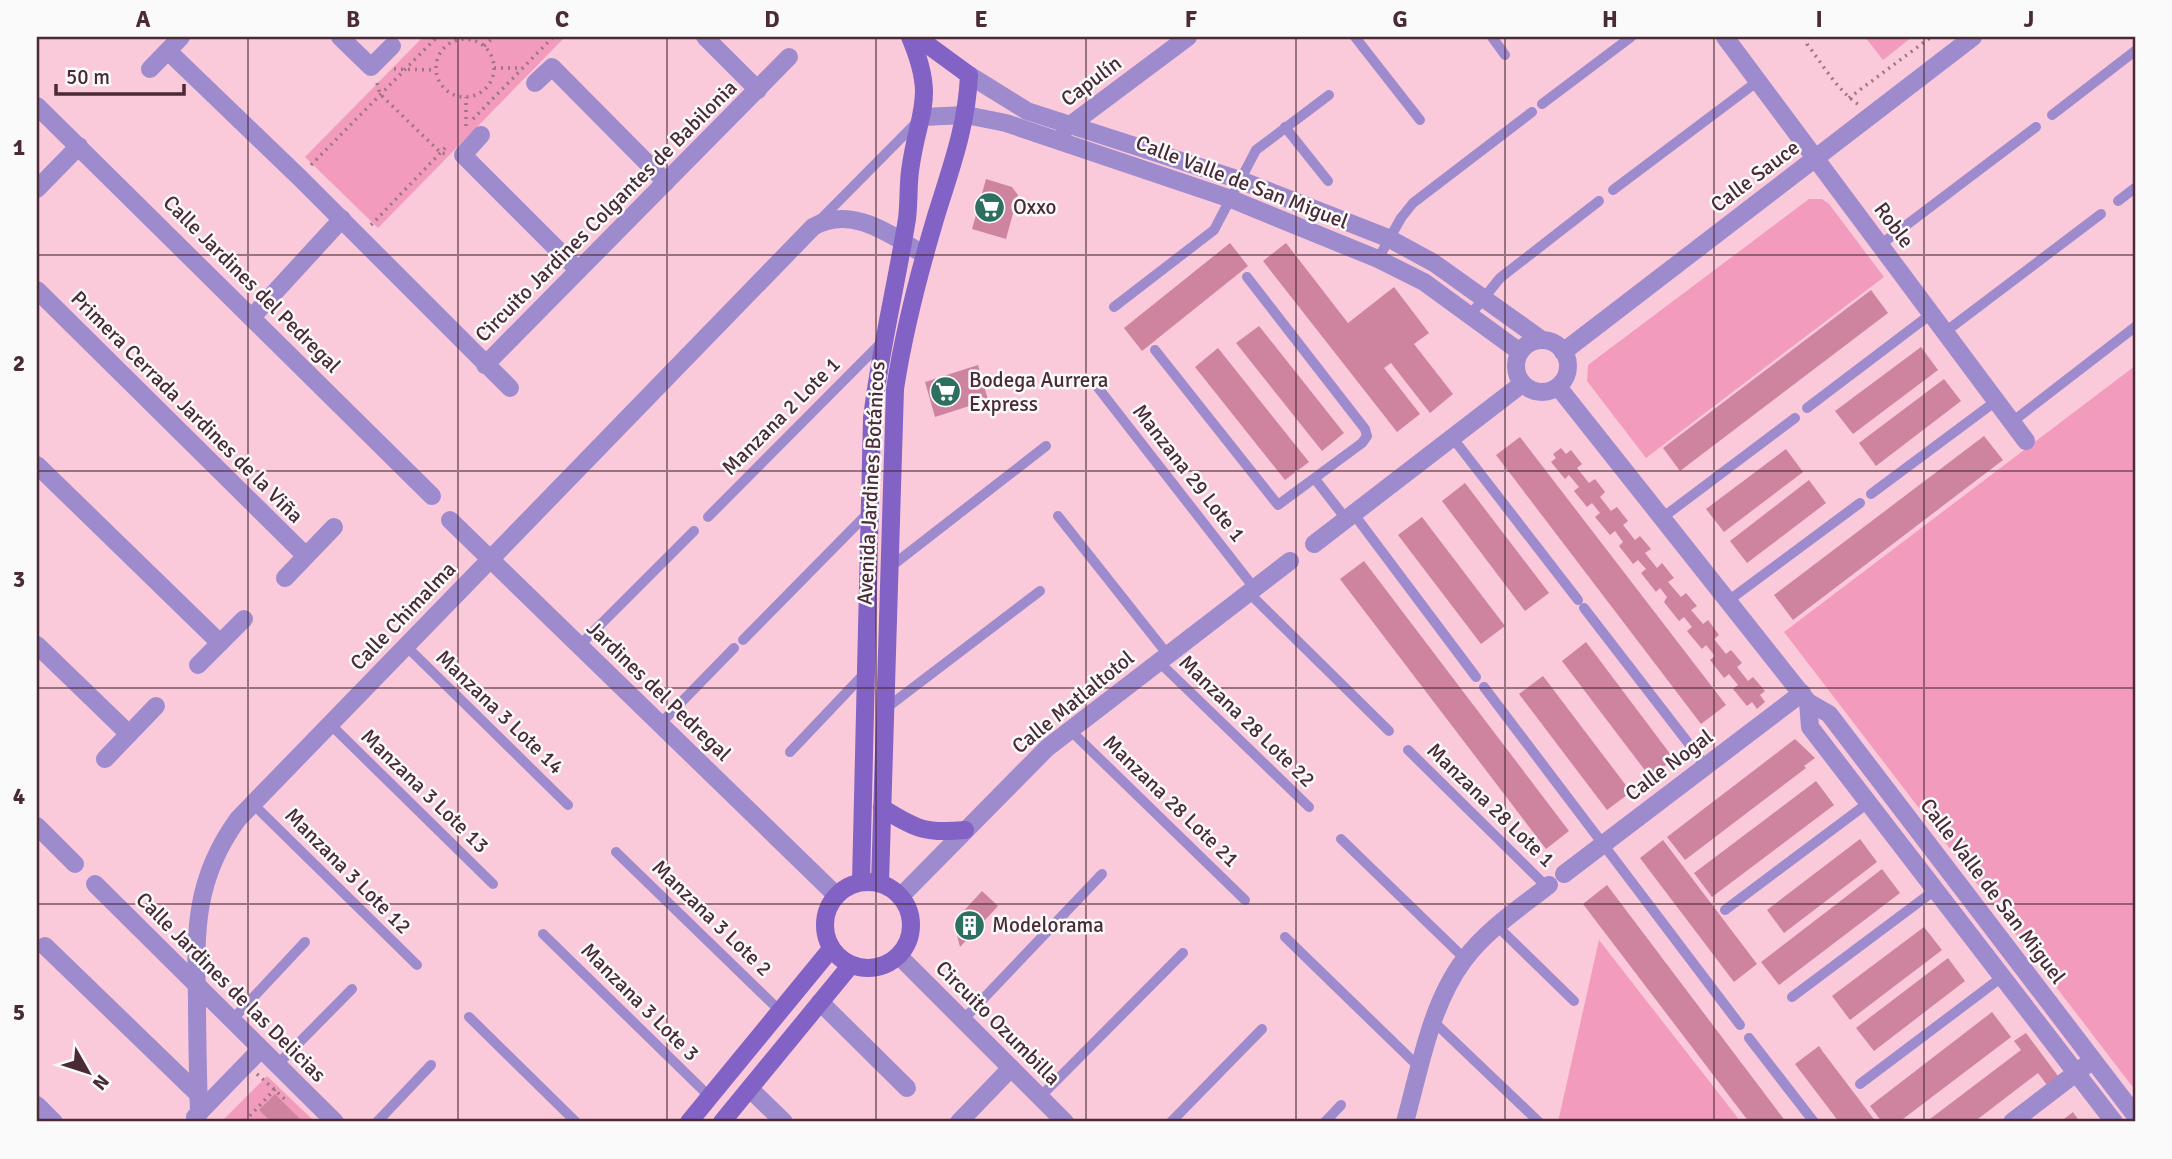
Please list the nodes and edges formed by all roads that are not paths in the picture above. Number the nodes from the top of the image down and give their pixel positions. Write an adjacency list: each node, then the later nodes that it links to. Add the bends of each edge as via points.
1 (181, 37): 13 (street)
2 (340, 37): 12 (street, via 371,67)
3 (705, 37): 21 (street, Circuito Jardines Colgantes de Babilonia)
4 (910, 37): 29 (street, Avenida Jardines Botánicos, via 925,83)
5 (916, 37): 18 (street)
6 (1188, 37): 32 (street, Capulín)
7 (1355, 37): 30 (lane)
8 (1492, 37): 15 (lane)
9 (1631, 37): 24 (lane)
10 (1725, 37): 19 (street, Roble)
11 (1973, 37): 38 (street, Calle Sauce)
12 (392, 46)
13 (168, 51): 17 (street); 51 (street, Circuito Jardines Colgantes de Babilonia)
14 (2135, 51): 28 (lane)
15 (1505, 55)
16 (789, 57): 21 (street, Circuito Jardines Colgantes de Babilonia)
17 (150, 69)
18 (969, 75): 23 (street, Calle Valle de San Miguel); 27 (street, Avenida Jardines Botánicos)
19 (1758, 81): 38 (street, Roble); 44 (lane)
20 (535, 83): 41 (street, via 552,67)
21 (758, 90): 41 (street, Circuito Jardines Colgantes de Babilonia)
22 (1329, 95): 33 (lane)
23 (1012, 104): 31 (lane); 32 (street, Calle Valle de San Miguel)
24 (1542, 104)
25 (37, 106): 37 (street, Calle Jardines del Pedregal)
26 (1532, 112): 53 (lane, via 1413,203)
27 (966, 115): 29 (street, Calle Valle de San Miguel); 31 (street, Calle Valle de San Miguel); 49 (street, Avenida Jardines Botánicos)
28 (2052, 115)
29 (923, 117): 46 (street, Avenida Jardines Botánicos, via 910,168); 52 (lane, Calle Chimalma)
30 (1420, 120)
31 (1006, 122): 36 (street, Calle Valle de San Miguel)
32 (1072, 124): 36 (street, Capulín); 39 (street, Calle Valle de San Miguel)
33 (1285, 127): 39 (lane, via 1256,150); 40 (lane)
34 (2036, 127): 55 (lane)
35 (481, 135): 58 (street, via 463,155)
36 (1055, 137): 45 (street, Calle Valle de San Miguel)
37 (79, 146): 43 (street); 65 (street, Calle Jardines del Pedregal)
38 (1815, 158): 55 (street, Roble); 72 (street, Calle Sauce)
39 (1240, 180): 45 (lane); 53 (street, Calle Valle de San Miguel)
40 (1328, 181)
41 (666, 182): 58 (street, Circuito Jardines Colgantes de Babilonia)
42 (2135, 188): 48 (lane)
43 (37, 189)
44 (1613, 190)
45 (1231, 199): 57 (street, Calle Valle de San Miguel); 62 (lane, via 1214,230)
46 (908, 200): 49 (street); 54 (street, Avenida Jardines Botánicos)
47 (1599, 201): 61 (lane, via 1514,265)
48 (2118, 201)
49 (937, 214): 56 (street, Avenida Jardines Botánicos)
50 (2101, 214): 67 (lane)
51 (342, 219): 65 (street); 73 (street, Circuito Jardines Colgantes de Babilonia)
52 (813, 227): 54 (street, via 836,219 856,220); 100 (street, Calle Chimalma)
53 (1388, 238): 57 (lane); 61 (street, Calle Valle de San Miguel)
54 (902, 242): 56 (street); 69 (street, Avenida Jardines Botánicos)
55 (1880, 245): 64 (street, Roble)
56 (925, 255): 102 (street, Avenida Jardines Botánicos, via 895,389)
57 (1378, 259): 63 (street, Calle Valle de San Miguel, via 1424,282)
58 (578, 270): 73 (street, Circuito Jardines Colgantes de Babilonia)
59 (1247, 277): 86 (lane, via 1367,433 1362,443)
60 (37, 290): 99 (street, Primera Cerrada Jardines de la Viña)
61 (1484, 296): 63 (lane); 68 (street, Calle Valle de San Miguel)
62 (1114, 307)
63 (1471, 314): 71 (street, Calle Valle de San Miguel)
64 (1931, 314): 67 (street, Roble); 79 (lane)
65 (253, 316): 88 (street, Calle Jardines del Pedregal)
66 (2135, 327): 81 (lane)
67 (1945, 332): 78 (street, Roble)
68 (1542, 340): 71 (street); 72 (street)
69 (882, 342): 90 (street, Avenida Jardines Botánicos, via 872,418); 93 (lane, Manzana 2 Lote 1)
70 (1155, 350): 86 (lane, via 1276,504)
71 (1520, 352): 75 (street, via 1516,362)
72 (1563, 352): 77 (street, via 1567,373)
73 (485, 365): 76 (street, Circuito Jardines Colgantes de Babilonia)
74 (1092, 380): 105 (lane, Manzana 29 Lote 1)
75 (1522, 384): 77 (street, via 1544,393); 82 (street)
76 (510, 388)
77 (1559, 388): 94 (street, Calle Valle de San Miguel)
78 (1996, 401): 81 (street, Roble); 87 (lane)
79 (1807, 408)
80 (1795, 418): 94 (lane)
81 (2012, 422): 83 (street, Roble)
82 (1452, 437): 92 (street); 130 (lane)
83 (2026, 441)
84 (1046, 446): 102 (lane)
85 (37, 465): 109 (street)
86 (1315, 479): 92 (lane)
87 (1871, 494)
88 (432, 496)
89 (1860, 503): 106 (lane)
90 (869, 512): 108 (lane); 116 (street, Avenida Jardines Botánicos)
91 (1058, 516): 114 (lane, Manzana 28 Lote 22)
92 (1350, 516): 98 (street); 117 (lane)
93 (708, 517)
94 (1662, 518): 106 (street, Calle Valle de San Miguel)
95 (450, 520): 100 (street, Jardines del Pedregal)
96 (334, 527): 99 (street, Primera Cerrada Jardines de la Viña)
97 (694, 531): 112 (lane)
98 (1314, 544)
99 (306, 556): 103 (street, Primera Cerrada Jardines de la Viña)
100 (490, 559): 111 (street, Calle Chimalma); 112 (street, Jardines del Pedregal)
101 (1290, 561): 105 (street, Calle Matlaltotol)
102 (889, 568): 121 (street, Avenida Jardines Botánicos)
103 (285, 578)
104 (1040, 590): 121 (lane)
105 (1252, 591): 114 (street, Calle Matlaltotol); 125 (lane, Manzana 29 Lote 1)
106 (1728, 600): 119 (street, Calle Valle de San Miguel)
107 (244, 619): 109 (street)
108 (743, 640)
109 (220, 643): 115 (street)
110 (37, 645): 126 (street)
111 (406, 646): 122 (street, Calle Chimalma); 133 (lane, Manzana 3 Lote 14)
112 (579, 646): 123 (street, Jardines del Pedregal)
113 (734, 648): 123 (lane)
114 (1163, 659): 124 (street, Calle Matlaltotol); 134 (lane, Manzana 28 Lote 22)
115 (198, 665)
116 (865, 672): 128 (lane); 143 (street, Avenida Jardines Botánicos)
117 (1476, 677)
118 (1484, 687): 139 (lane)
119 (1805, 698): 130 (street, Calle Nogal); 131 (street, Calle Valle de San Miguel, via 1810,727); 179 (street, Calle Valle de San Miguel, via 1829,714)
120 (156, 706): 126 (street)
121 (885, 709): 135 (street, Avenida Jardines Botánicos)
122 (330, 724): 132 (street, Calle Chimalma); 147 (lane, Manzana 3 Lote 13)
123 (660, 724): 149 (street, Jardines del Pedregal)
124 (1070, 730): 137 (street, Calle Matlaltotol, via 1032,761); 151 (lane, Manzana 28 Lote 21)
125 (1389, 731)
126 (129, 734): 129 (street)
127 (1408, 750): 144 (lane, Manzana 28 Lote 1)
128 (790, 752)
129 (105, 759)
130 (1706, 766): 139 (street, Calle Nogal)
131 (1868, 803): 148 (street, Calle Valle de San Miguel); 152 (lane)
132 (253, 804): 162 (lane, Manzana 3 Lote 12); 165 (street, Calle Chimalma, via 227,834 208,875 197,918)
133 (568, 805)
134 (1309, 807)
135 (882, 808): 137 (street, via 911,826 935,833); 145 (street, Avenida Jardines Botánicos)
136 (37, 826): 141 (street)
137 (965, 830): 150 (street, Calle Matlaltotol)
138 (1341, 839): 161 (lane)
139 (1602, 845): 144 (street, Calle Nogal); 175 (lane)
140 (617, 852): 170 (lane, Manzana 3 Lote 2)
141 (75, 864)
142 (1102, 874): 173 (lane)
143 (861, 882): 145 (street); 149 (street)
144 (1553, 882): 153 (street, Calle Nogal)
145 (880, 883): 150 (street)
146 (95, 884): 165 (street, Calle Jardines de las Delicias)
147 (493, 884)
148 (1935, 890): 164 (street, Calle Valle de San Miguel); 167 (lane)
149 (836, 895): 158 (street, via 826,912 824,931)
150 (901, 896): 160 (street, via 911,916 910,937)
151 (1245, 900)
152 (1725, 910)
153 (1497, 926): 161 (street, Calle Nogal); 168 (lane)
154 (543, 934): 189 (lane, Manzana 3 Lote 3)
155 (1284, 937): 182 (lane)
156 (305, 942): 172 (lane)
157 (46, 946): 188 (street)
158 (831, 949): 163 (street); 170 (street)
159 (1183, 953): 190 (lane)
160 (899, 956): 163 (street, via 876,969); 173 (street, Circuito Ozumbilla)
161 (1465, 959): 174 (street, Calle Nogal)
162 (416, 965)
163 (850, 966): 169 (street)
164 (2002, 977): 184 (street, Calle Valle de San Miguel); 185 (lane)
165 (196, 984): 172 (street, Calle Jardines de las Delicias); 188 (street, Calle Chimalma)
166 (352, 989): 183 (lane)
167 (1792, 997)
168 (1574, 1001)
169 (820, 1002): 186 (street); 187 (street)
170 (780, 1011): 189 (street)
171 (469, 1017): 198 (lane)
172 (232, 1020): 178 (street, Calle Jardines de las Delicias)
173 (963, 1020): 181 (street, Circuito Ozumbilla)
174 (1433, 1021): 182 (street, Calle Nogal); 207 (lane)
175 (1740, 1026)
176 (1262, 1029): 204 (lane)
177 (1749, 1038): 208 (lane)
178 (261, 1049): 183 (street, Calle Jardines de las Delicias); 194 (street, Calle Chimalma)
179 (2094, 1060): 184 (street); 193 (street, Calle Valle de San Miguel)
180 (431, 1065): 197 (lane)
181 (1011, 1068): 190 (street, Circuito Ozumbilla); 202 (street)
182 (1420, 1068): 206 (street, Calle Nogal)
183 (281, 1069): 196 (street, Calle Jardines de las Delicias)
184 (2076, 1073): 209 (street); 210 (street, Calle Valle de San Miguel)
185 (1860, 1084)
186 (907, 1088)
187 (750, 1089): 200 (street); 201 (street)
188 (198, 1094): 194 (street, Calle Chimalma)
189 (710, 1097): 199 (street)
190 (1040, 1097): 203 (street, Circuito Ozumbilla)
191 (37, 1105): 195 (street)
192 (1341, 1105): 205 (lane)
193 (2135, 1115)
194 (195, 1118)
195 (54, 1122)
196 (335, 1122)
197 (377, 1122)
198 (576, 1122)
199 (689, 1122)
200 (722, 1122)
201 (784, 1122)
202 (959, 1122)
203 (1065, 1122)
204 (1171, 1122)
205 (1325, 1122)
206 (1405, 1122)
207 (1539, 1122)
208 (1814, 1122)
209 (2012, 1122)
210 (2114, 1122)

